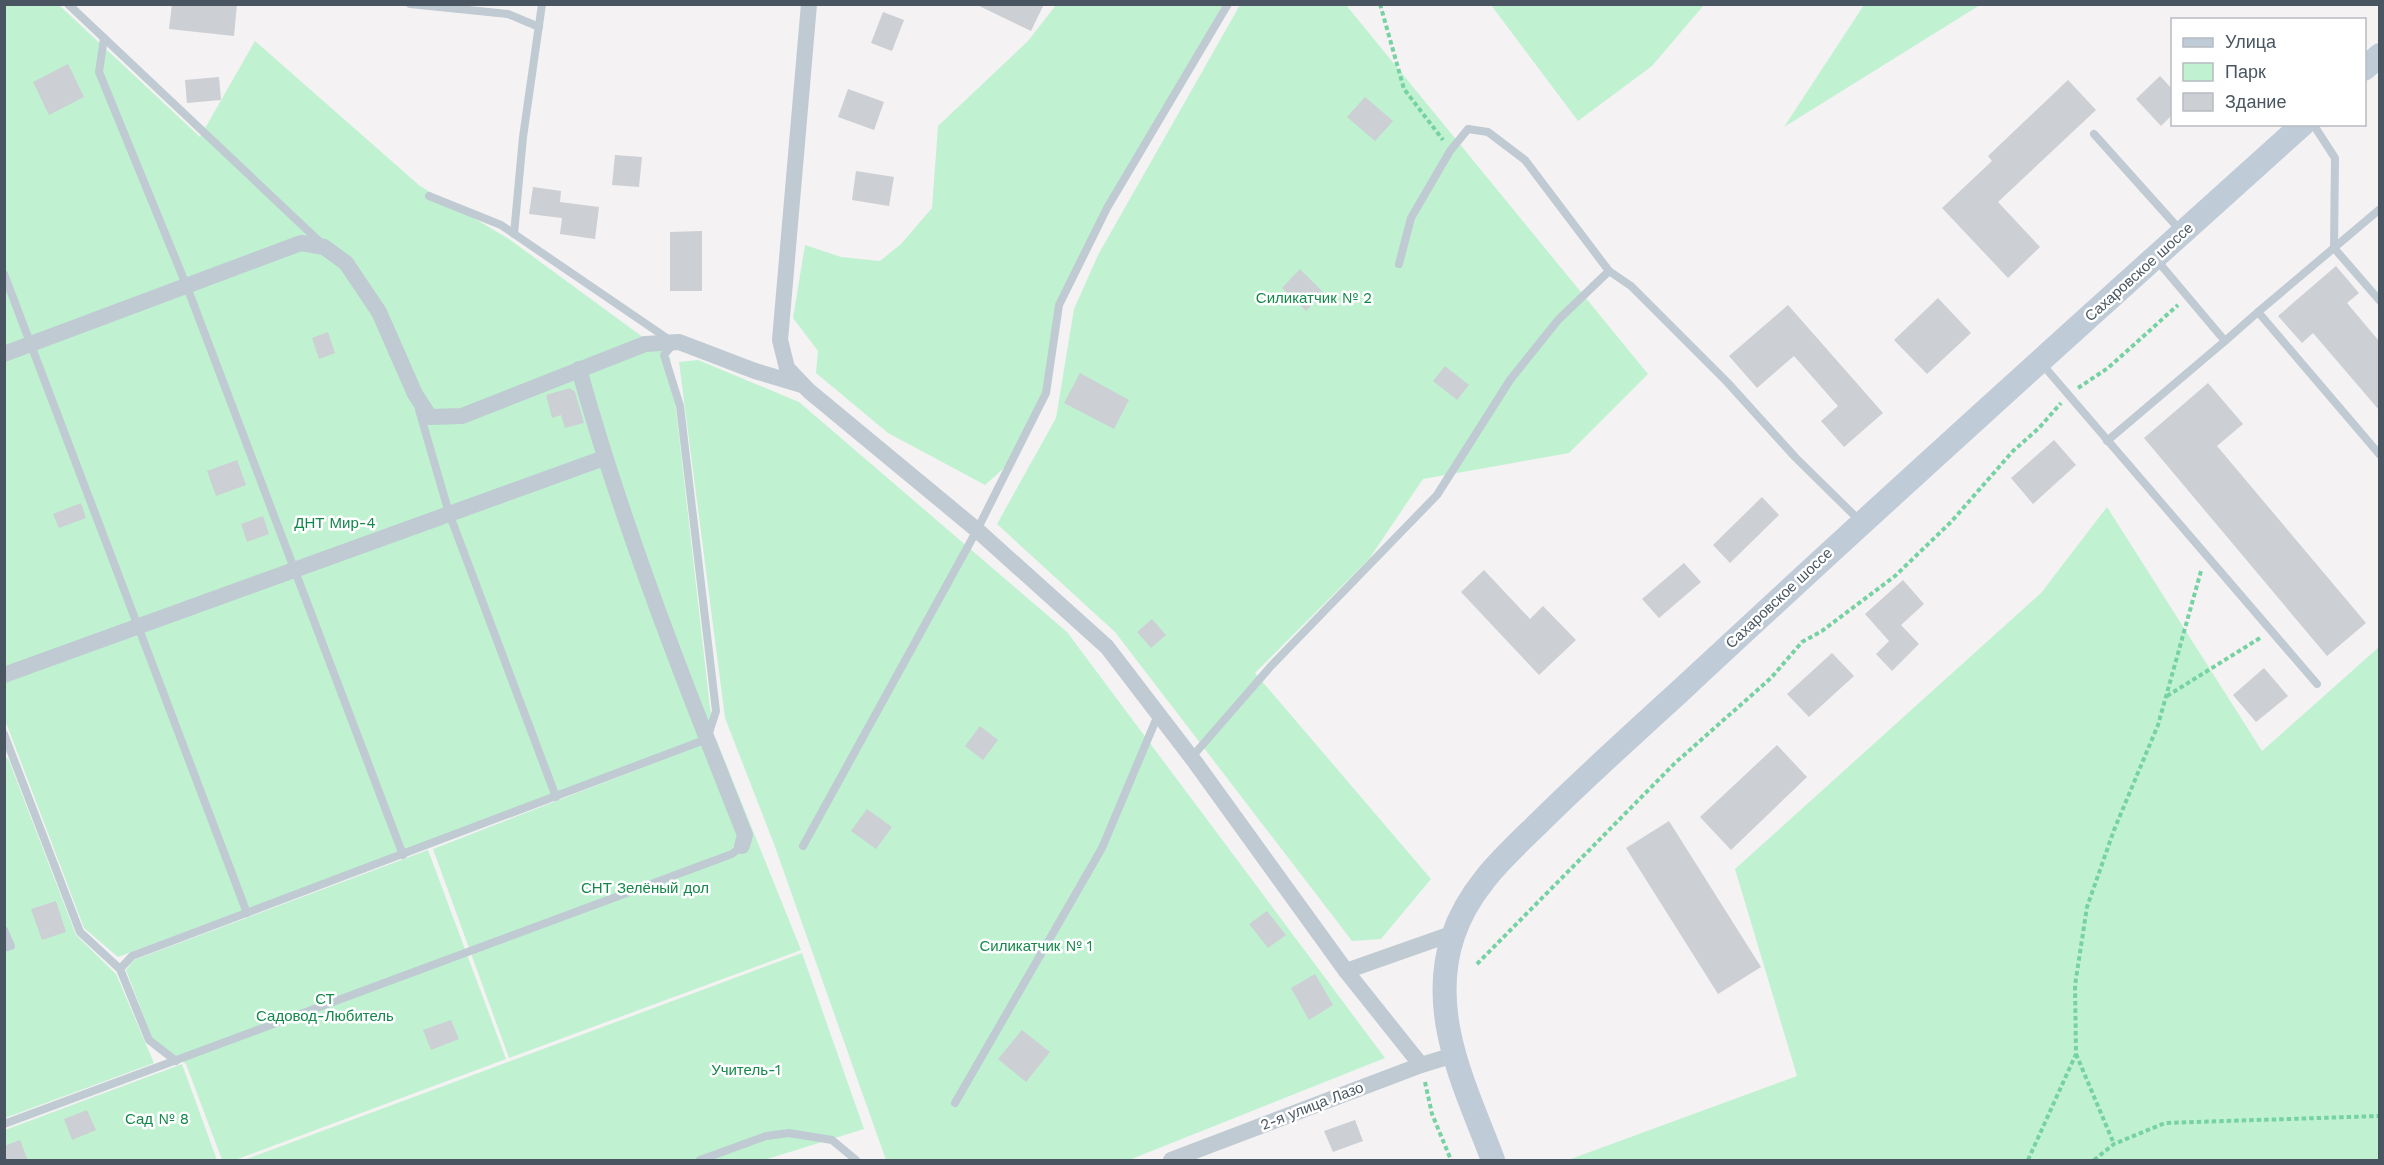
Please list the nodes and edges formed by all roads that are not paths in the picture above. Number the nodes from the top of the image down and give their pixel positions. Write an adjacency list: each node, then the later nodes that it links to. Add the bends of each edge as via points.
1 (68, 4): 7 (lane)
2 (410, 4): 6 (lane, via 508,14)
3 (542, 4): 6 (lane)
4 (809, 4): 32 (street, via 780,340 787,368)
5 (1228, 4): 39 (lane, via 1107,208 1059,305 1046,393)
6 (539, 27): 16 (lane)
7 (104, 38): 17 (lane); 23 (lane, via 99,72)
8 (2379, 55): 9 (main road)
9 (2366, 67)
10 (2301, 126): 15 (main road, Сахаровское шоссе)
11 (2314, 126): 18 (lane, via 2335,158)
12 (2094, 134): 15 (lane)
13 (429, 196): 16 (lane)
14 (2379, 209): 18 (lane)
15 (2182, 233): 19 (main road, Сахаровское шоссе)
16 (514, 234): 27 (lane)
17 (324, 247): 23 (street, via 301,243); 33 (street, via 346,263 379,312)
18 (2334, 248): 24 (lane); 25 (lane)
19 (2154, 258): 26 (lane); 30 (main road, Сахаровское шоссе)
20 (1399, 264): 21 (lane, via 1411,218 1450,151 1468,129 1488,132 1525,160)
21 (1609, 271): 38 (lane, via 1631,286); 47 (lane, via 1558,320 1510,380 1437,495 1271,666)
22 (4, 274): 28 (lane)
23 (187, 287): 28 (street); 40 (lane)
24 (2379, 301)
25 (2258, 312): 26 (lane); 35 (lane)
26 (2225, 341): 34 (lane)
27 (674, 342): 31 (street, via 645,344); 32 (street); 46 (lane, via 664,355 680,406 716,711)
28 (31, 345): 29 (street); 41 (lane)
29 (4, 354)
30 (2039, 362): 34 (lane); 38 (main road, Сахаровское шоссе)
31 (579, 369): 33 (street, via 462,416 430,417); 36 (street)
32 (803, 385): 39 (street)
33 (415, 394): 37 (lane)
34 (2107, 441): 43 (lane)
35 (2379, 455)
36 (604, 458): 37 (street); 46 (street)
37 (449, 513): 40 (street); 48 (lane)
38 (1861, 522): 54 (main road, Сахаровское шоссе, via 1499,862 1476,890)
39 (978, 530): 44 (street, via 1107,647); 50 (lane)
40 (295, 570): 41 (street); 51 (lane)
41 (139, 627): 42 (street); 52 (lane)
42 (4, 675)
43 (2317, 684)
44 (1158, 714): 47 (street); 61 (lane, via 1102,848)
45 (4, 734): 56 (lane, via 80,932)
46 (707, 739): 48 (lane); 49 (street, via 745,835)
47 (1191, 758): 57 (street)
48 (556, 797): 51 (lane)
49 (742, 846): 59 (lane, via 732,854)
50 (803, 846)
51 (403, 855): 52 (lane)
52 (247, 913): 56 (lane, via 132,956)
53 (4, 930): 55 (lane, via 10,946)
54 (1454, 933): 57 (street); 58 (main road, Сахаровское шоссе, via 1444,1001)
55 (4, 948)
56 (120, 969): 59 (lane, via 148,1040)
57 (1346, 971): 60 (street)
58 (1454, 1055): 60 (street, 2-я улица Лазо); 66 (main road, Сахаровское шоссе)
59 (176, 1061): 62 (lane)
60 (1420, 1065): 65 (street, 2-я улица Лазо)
61 (955, 1103)
62 (4, 1124)
63 (700, 1161): 64 (lane, via 766,1136 789,1133 832,1140)
64 (856, 1161)
65 (1171, 1161)
66 (1493, 1161)

